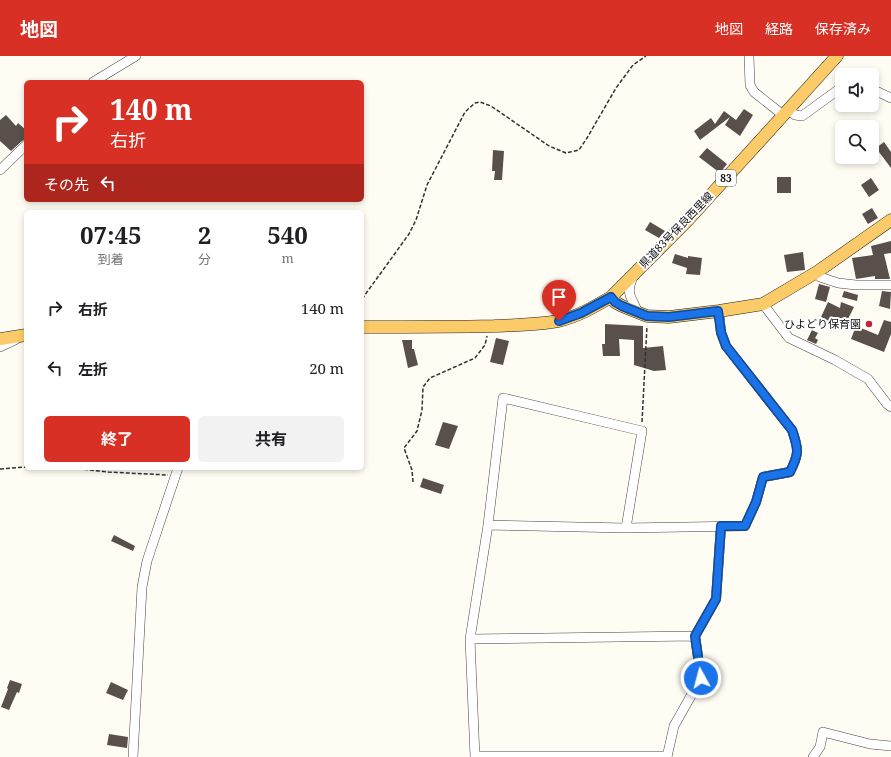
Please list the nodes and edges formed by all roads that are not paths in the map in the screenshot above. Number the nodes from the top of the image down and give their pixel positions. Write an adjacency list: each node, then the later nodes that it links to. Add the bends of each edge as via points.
1 (136, 56): 4 (street)
2 (749, 56): 8 (street, via 750,85 754,92)
3 (837, 56): 8 (main road, 県道83号保良西里線 / 83)
4 (96, 80)
5 (835, 92): 8 (street, via 802,116)
6 (879, 92): 7 (street)
7 (891, 98)
8 (786, 112): 13 (main road, 県道83号保良西里線 / 83, via 688,220)
9 (24, 147): 10 (street)
10 (0, 170)
11 (891, 220): 12 (main road)
12 (817, 272): 14 (street, via 820,277 838,283); 16 (main road)
13 (634, 274): 15 (main road, 県道83号保良西里線 / 83); 18 (street, via 629,287 630,296)
14 (891, 285)
15 (611, 297): 18 (main road, via 622,306); 19 (main road, 県道83号保良西里線 / 83, via 559,321 489,326)
16 (763, 304): 17 (main road); 24 (street, via 789,338 868,379)
17 (718, 311): 18 (main road, via 669,317); 27 (street, via 726,346 792,430 797,444 797,458 790,472 763,477 756,502 745,526)
18 (643, 314)
19 (364, 327)
20 (24, 335): 22 (main road)
21 (24, 336): 23 (street)
22 (0, 339)
23 (0, 346)
24 (891, 407)
25 (177, 472): 34 (street, via 147,561 142,587)
26 (488, 525): 28 (street); 28 (street, via 503,398 642,431); 30 (street)
27 (721, 526): 28 (street); 29 (street, via 716,599)
28 (626, 528)
29 (695, 636): 30 (street); 33 (street, via 701,678 674,726)
30 (470, 639): 32 (street)
31 (891, 746): 35 (street, via 870,744 823,732 820,747)
32 (475, 756): 33 (street)
33 (667, 756)
34 (133, 757)
35 (814, 757)

